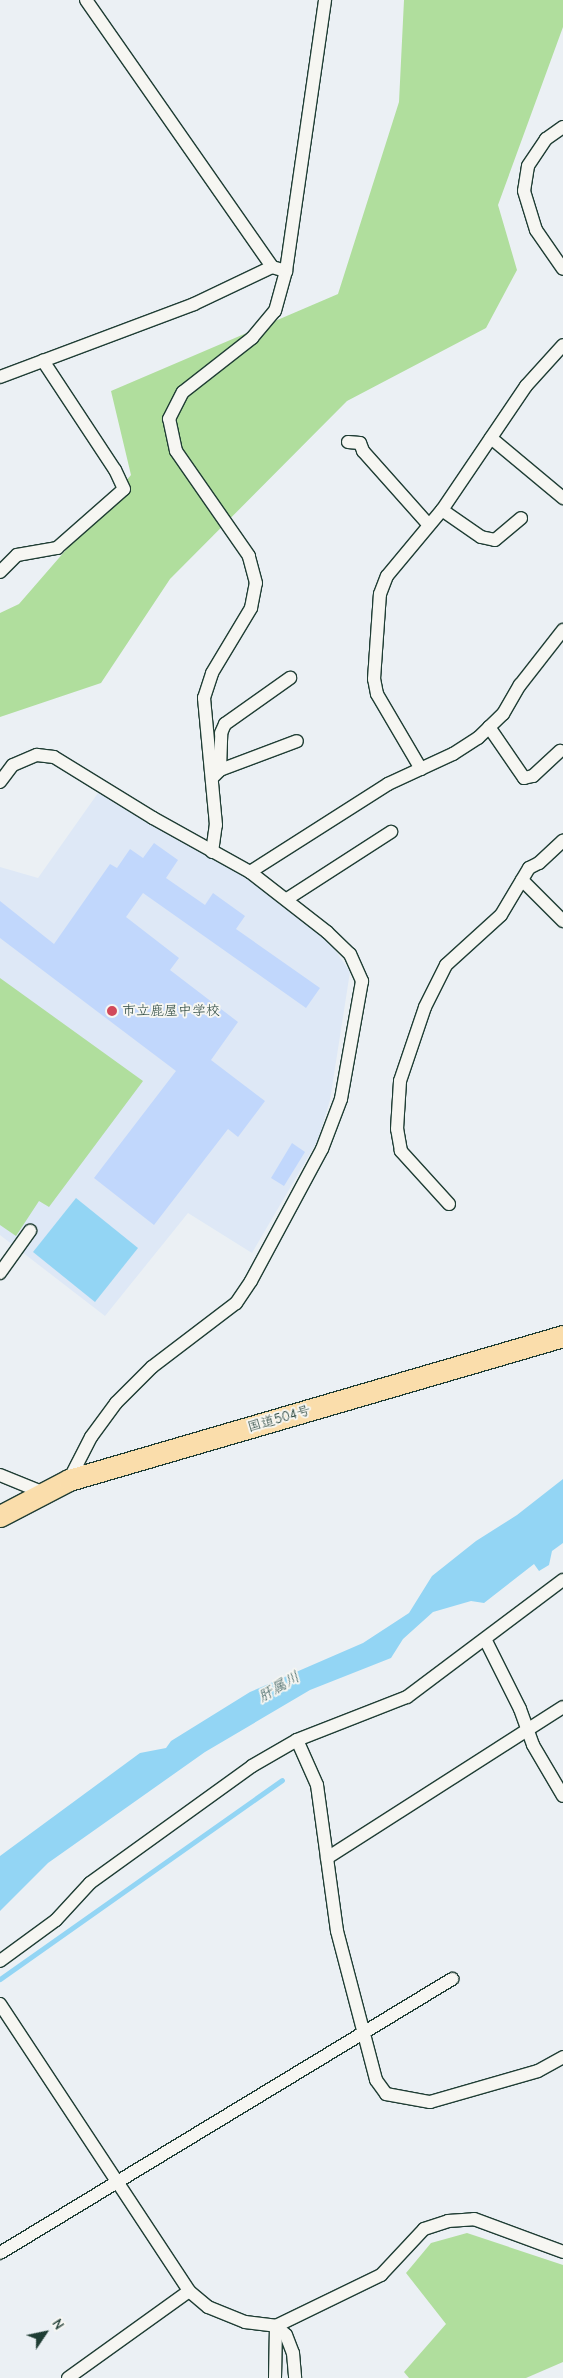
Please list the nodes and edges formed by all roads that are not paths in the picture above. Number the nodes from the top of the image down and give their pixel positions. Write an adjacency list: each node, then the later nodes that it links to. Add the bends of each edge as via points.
1 (86, 0): 4 (street)
2 (326, 0): 6 (street)
3 (563, 127): 5 (street, via 546,138 528,166 524,191 536,230)
4 (272, 267): 6 (street); 8 (street, via 194,304)
5 (563, 269)
6 (286, 271): 23 (street, via 275,311 252,338 183,392 169,419 176,451 249,556 256,583 250,608 212,673 204,698)
7 (563, 345): 10 (street, via 526,386)
8 (43, 361): 9 (street); 16 (street, via 115,470 124,489 56,548 17,555)
9 (0, 377)
10 (491, 438): 12 (street); 13 (street)
11 (348, 442): 15 (street, via 360,442 363,451)
12 (563, 498)
13 (442, 510): 14 (street, via 481,537 495,540); 15 (street)
14 (521, 518)
15 (430, 525): 22 (street, via 386,576 380,594 374,679 377,694)
16 (1, 567)
17 (563, 630): 19 (street, via 520,685 503,714)
18 (290, 678): 23 (street, via 226,724 221,733)
19 (490, 727): 21 (street, via 524,778 533,776); 22 (street, via 453,754)
20 (297, 741): 23 (street)
21 (560, 751)
22 (421, 769): 28 (street, via 388,784)
23 (216, 774): 27 (street, via 216,825)
24 (0, 782): 27 (street, via 13,766 37,754 54,757)
25 (391, 832): 30 (street)
26 (563, 841): 29 (street, via 529,868)
27 (212, 852): 28 (street)
28 (250, 872): 30 (street)
29 (522, 880): 31 (street); 32 (street, via 501,915 446,965 425,1006 400,1081 398,1129 401,1151)
30 (287, 899): 37 (street, via 350,954 362,981 341,1099 307,1179 236,1304 152,1367 116,1404 92,1437)
31 (563, 921)
32 (449, 1204)
33 (30, 1231): 34 (street)
34 (0, 1273)
35 (563, 1336): 37 (highway, 国道504号)
36 (0, 1474): 38 (street)
37 (69, 1480): 38 (highway, 国道504号)
38 (44, 1493): 39 (highway, 国道504号)
39 (0, 1516)
40 (563, 1580): 41 (street)
41 (485, 1639): 43 (street); 44 (street, via 407,1697)
42 (563, 1707): 43 (street)
43 (527, 1727): 45 (street); 46 (street)
44 (297, 1740): 46 (street, via 317,1785); 47 (street, via 252,1766 90,1883 56,1920)
45 (563, 1796)
46 (327, 1858): 50 (street, via 337,1931)
47 (0, 1961)
48 (452, 1979): 50 (street)
49 (0, 2004): 52 (street)
50 (366, 2032): 51 (street, via 376,2080 386,2094 430,2102 538,2071); 52 (street)
51 (563, 2056)
52 (118, 2183): 54 (street); 55 (street)
53 (563, 2252): 56 (street, via 474,2219 448,2221 424,2230 381,2275)
54 (0, 2253)
55 (189, 2291): 56 (street, via 208,2307 245,2322); 57 (street)
56 (276, 2326): 58 (street); 59 (street, via 286,2335 293,2353)
57 (68, 2378)
58 (275, 2378)
59 (295, 2378)

